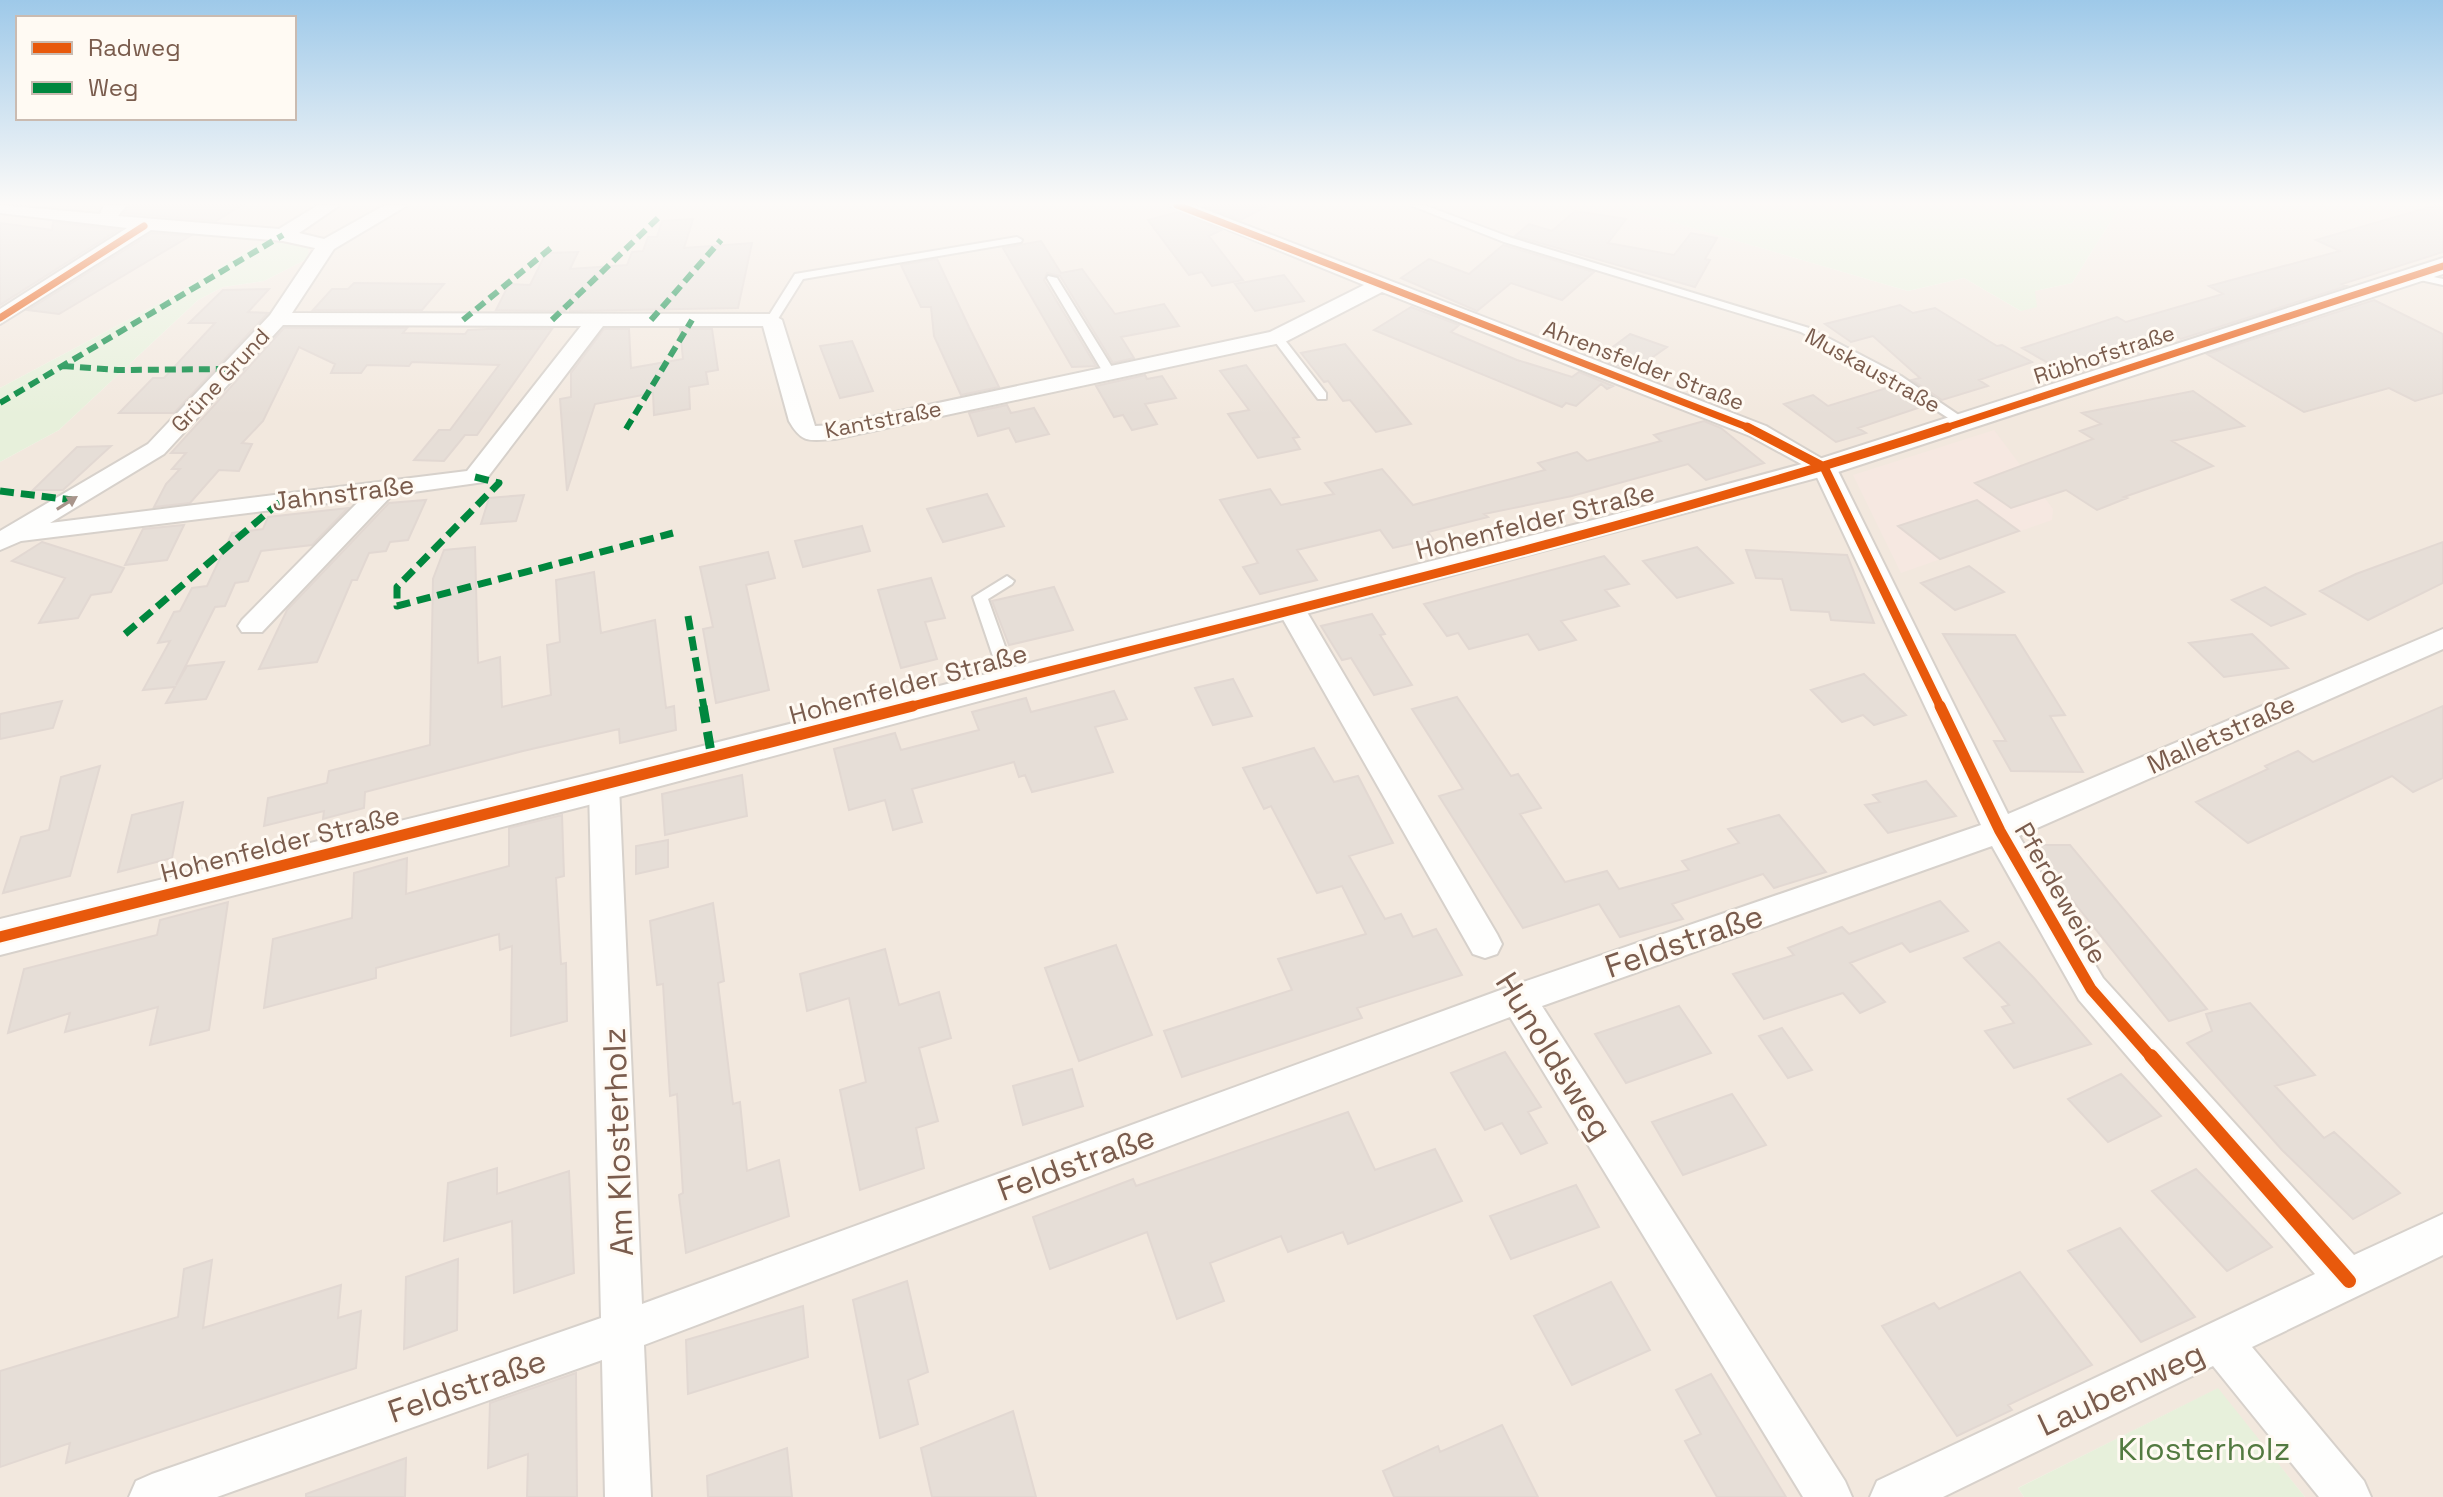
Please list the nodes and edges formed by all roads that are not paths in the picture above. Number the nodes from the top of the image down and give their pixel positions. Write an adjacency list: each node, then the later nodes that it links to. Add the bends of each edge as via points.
1 (68, 275): 9 (street)
2 (307, 275): 10 (street, Grüne Grund)
3 (806, 275): 12 (lane, via 799,276)
4 (1354, 275): 8 (street, Ahrensfelder Straße)
5 (1623, 275): 16 (lane, Muskaustraße, via 1805,330)
6 (1052, 278): 14 (lane)
7 (2429, 279): 16 (street, Rübhofstraße)
8 (1380, 285): 13 (street, Kantstraße); 17 (street, Ahrensfelder Straße, via 1758,431)
9 (0, 318)
10 (277, 319): 11 (street); 19 (street, Grüne Grund, one-way to 10, via 156,449)
11 (597, 320): 12 (street); 18 (street, Jahnstraße, via 475,477)
12 (772, 320): 14 (street, Kantstraße, via 808,433 835,432)
13 (1277, 337): 14 (street, Kantstraße); 15 (lane)
14 (1109, 372)
15 (1322, 396)
16 (1963, 422): 17 (street, Rübhofstraße)
17 (1824, 467): 21 (street, Hohenfelder Straße); 26 (street, Pferdeweide)
18 (385, 488): 19 (street, Jahnstraße); 22 (street)
19 (7, 539)
20 (1007, 581): 24 (lane, via 980,597)
21 (1290, 607): 24 (street, Hohenfelder Straße); 28 (street, Hunoldsweg)
22 (252, 626)
23 (2443, 638): 26 (street, Malletstraße)
24 (1009, 680): 25 (street, Hohenfelder Straße)
25 (604, 786): 27 (street, Hohenfelder Straße); 32 (street, Am Klosterholz)
26 (2000, 831): 29 (street, Feldstraße); 31 (street, Pferdeweide, via 2091,989)
27 (0, 937)
28 (1485, 944)
29 (1518, 999): 32 (street, Feldstraße); 36 (street, Hunoldsweg)
30 (2443, 1234): 31 (street, Laubenweg)
31 (2349, 1281): 33 (street, Laubenweg)
32 (625, 1331): 34 (street, Feldstraße); 35 (street, Am Klosterholz)
33 (2220, 1342): 37 (street, Laubenweg); 38 (street)
34 (152, 1497)
35 (628, 1497)
36 (1829, 1497)
37 (1893, 1497)
38 (2348, 1497)

